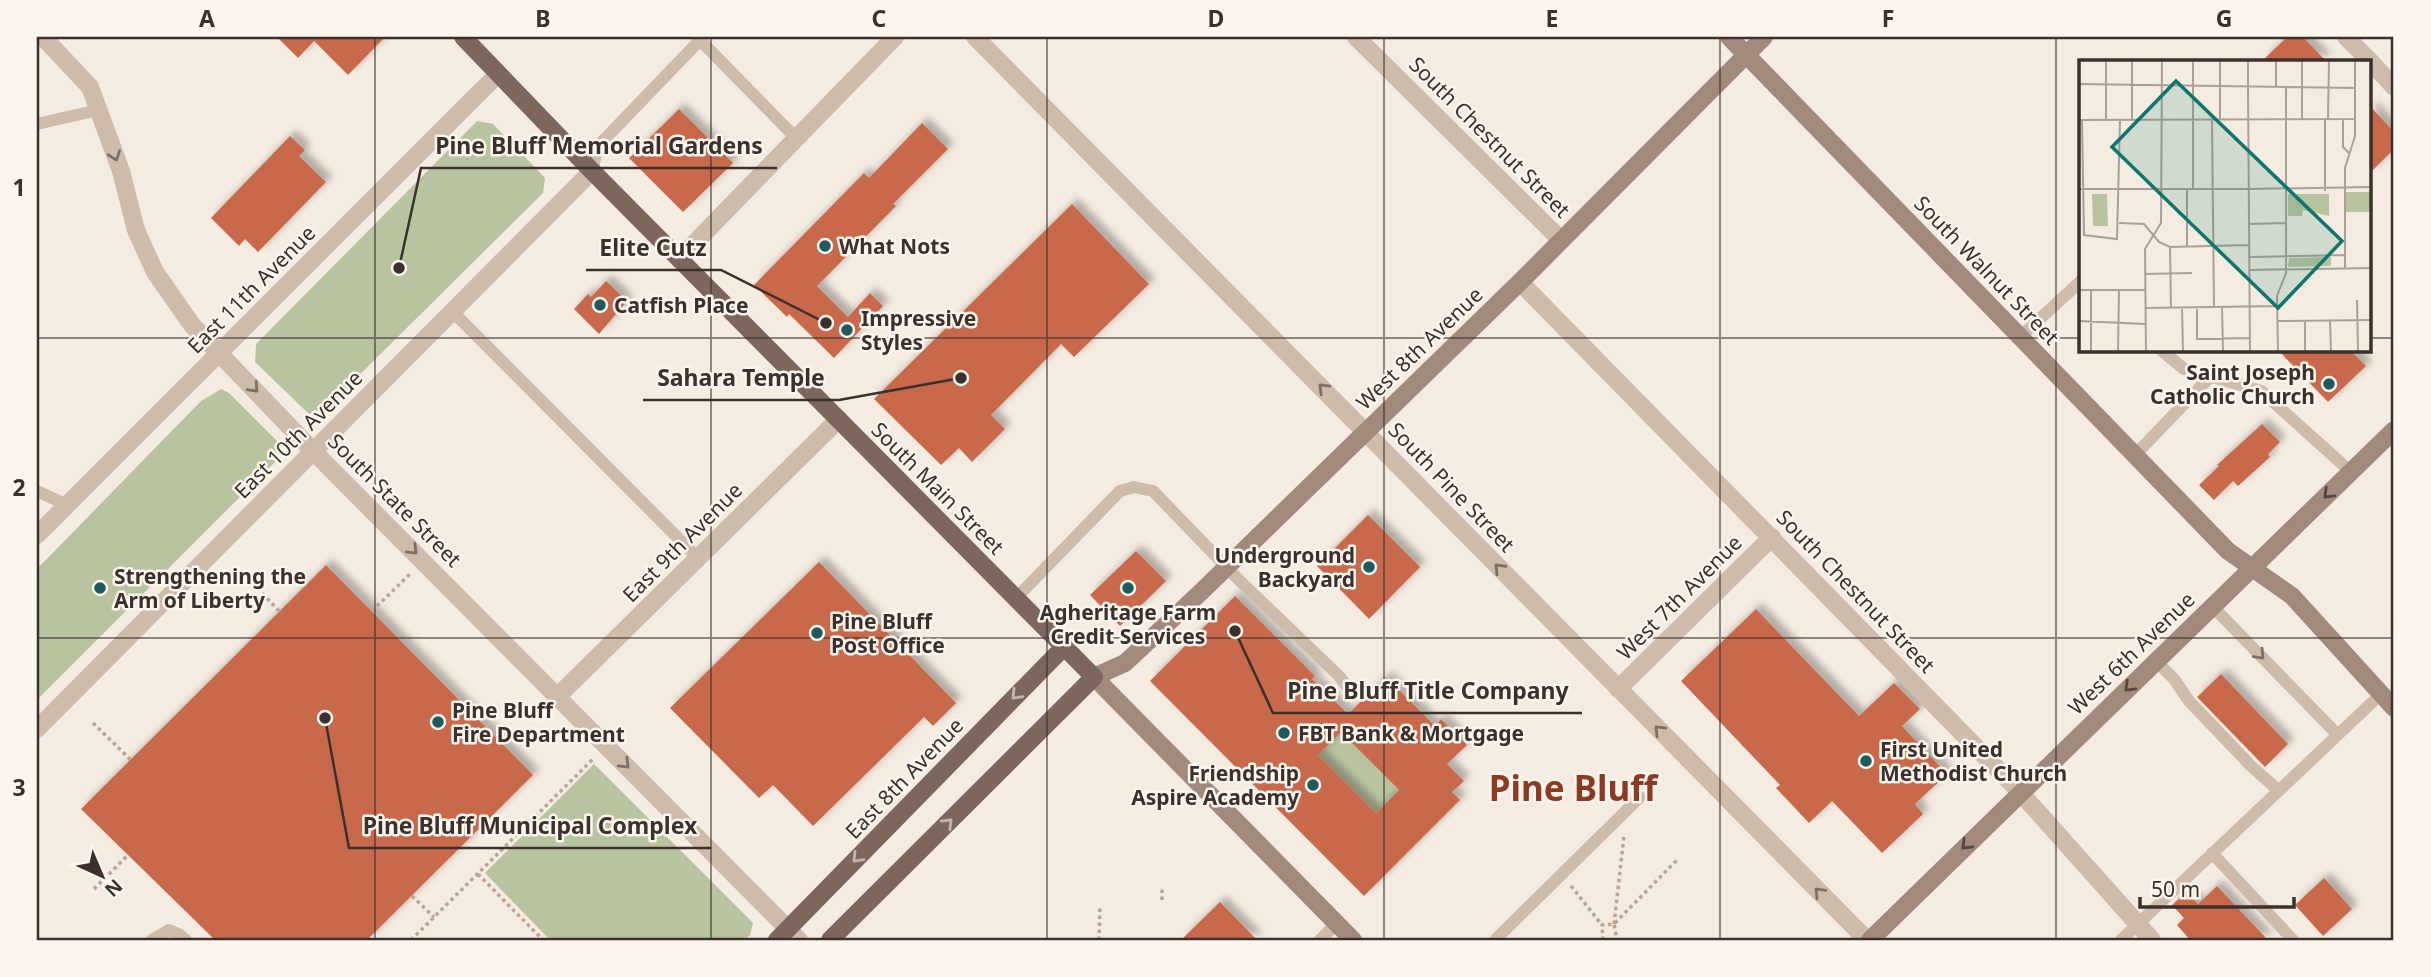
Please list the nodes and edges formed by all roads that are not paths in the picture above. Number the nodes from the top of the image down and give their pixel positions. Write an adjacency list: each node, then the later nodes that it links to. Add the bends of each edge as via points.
1 (43, 37): 15 (street, South State Street, via 90,87)
2 (463, 37): 13 (main road, South Main Street)
3 (895, 37): 17 (street)
4 (975, 37): 30 (street, South Pine Street, one-way to 4)
5 (1356, 37): 19 (street, South Chestnut Street)
6 (1730, 37): 10 (street, South Walnut Street)
7 (1764, 37): 10 (street, West 8th Avenue)
8 (2346, 37): 11 (street)
9 (700, 38): 17 (lane); 18 (lane, via 598,146)
10 (1746, 54): 19 (street, West 8th Avenue); 24 (street, South Walnut Street)
11 (2369, 60)
12 (2372, 63): 14 (street)
13 (498, 74): 18 (main road, South Main Street); 25 (street, East 11th Avenue)
14 (2394, 87)
15 (98, 110): 16 (lane); 25 (street, South State Street, one-way to 25, via 121,171 136,230 155,272 192,325)
16 (37, 124)
17 (796, 138): 20 (street)
18 (592, 171): 20 (main road, South Main Street); 23 (street, East 10th Avenue)
19 (1562, 240): 21 (street, West 8th Avenue)
20 (679, 259): 28 (main road, South Main Street)
21 (1520, 282): 30 (street, West 8th Avenue); 37 (street, South Chestnut Street)
22 (2079, 283): 24 (lane)
23 (452, 311): 31 (street, East 10th Avenue); 38 (lane)
24 (2020, 337): 32 (street, South Walnut Street)
25 (220, 352): 31 (street, South State Street, one-way to 31); 35 (street, East 11th Avenue)
26 (2163, 352): 27 (lane, via 2184,369)
27 (2209, 377): 32 (lane); 33 (lane, via 2261,391)
28 (838, 419): 38 (street, East 9th Avenue); 41 (main road, South Main Street)
29 (2394, 430): 33 (street, West 6th Avenue)
30 (1366, 431): 39 (street, West 8th Avenue); 47 (street, South Pine Street, one-way to 30)
31 (314, 452): 48 (street, South State Street, one-way to 48); 50 (street, East 10th Avenue)
32 (2135, 455): 40 (street, South Walnut Street, via 2228,551)
33 (2351, 472): 40 (street, West 6th Avenue, one-way to 40)
34 (37, 491): 35 (lane)
35 (67, 505): 36 (street, East 11th Avenue)
36 (37, 535)
37 (1772, 537): 47 (street, West 7th Avenue); 53 (street, South Chestnut Street)
38 (698, 558): 48 (street, East 9th Avenue)
39 (1227, 567): 41 (lane, via 1153,491 1134,487 1120,491); 45 (street, West 8th Avenue, via 1125,663); 46 (lane)
40 (2253, 567): 42 (street, West 6th Avenue); 49 (street, South Walnut Street, via 2292,596)
41 (1016, 598): 43 (main road, South Main Street)
42 (2212, 606): 44 (street, West 6th Avenue); 51 (lane, one-way to 51)
43 (1064, 647): 45 (main road, South Main Street); 58 (main road, East 8th Avenue, one-way to 58)
44 (2156, 660): 52 (lane, via 2189,701); 53 (street, West 6th Avenue, one-way to 53)
45 (1094, 677): 56 (street, South Main Street); 61 (main road, one-way to 45)
46 (1349, 689)
47 (1618, 689): 65 (street, South Pine Street, one-way to 47)
48 (558, 696): 58 (street, South State Street, one-way to 58)
49 (2388, 696): 51 (lane)
50 (37, 729)
51 (2337, 734): 52 (lane)
52 (2278, 790): 55 (lane)
53 (2020, 792): 57 (street, South Chestnut Street); 65 (street, West 6th Avenue, one-way to 65)
54 (1640, 797): 64 (lane)
55 (2213, 853): 57 (lane); 68 (lane)
56 (1337, 923): 62 (lane); 63 (street, South Main Street)
57 (2138, 925): 66 (lane); 67 (street, South Chestnut Street)
58 (788, 936)
59 (152, 940): 60 (lane, via 169,930)
60 (186, 940)
61 (830, 940)
62 (1320, 940)
63 (1353, 940)
64 (1495, 940)
65 (1869, 940)
66 (2121, 940)
67 (2152, 940)
68 (2293, 940)

